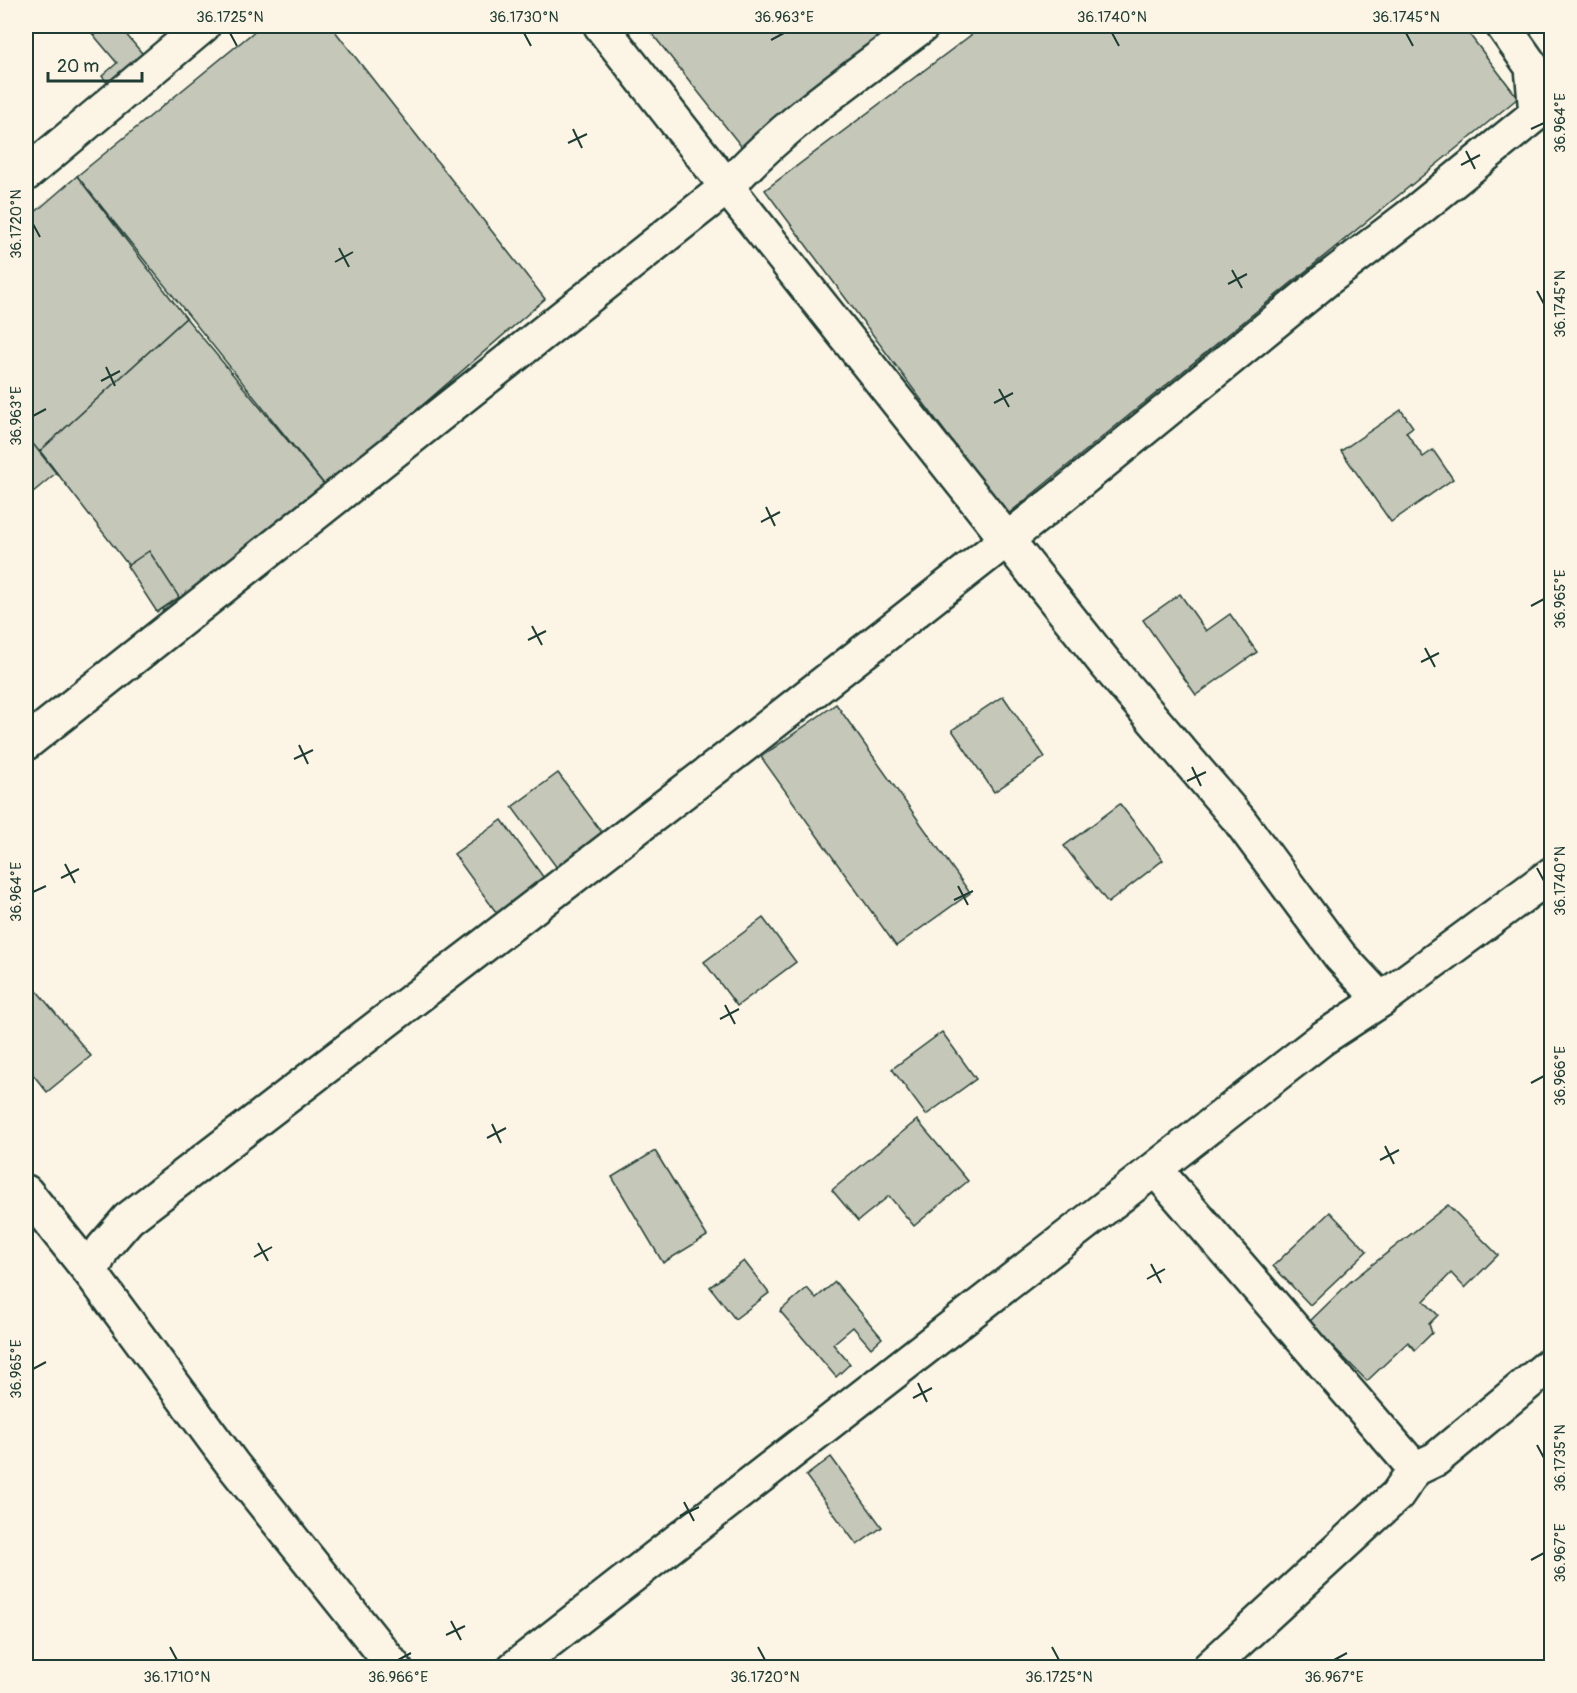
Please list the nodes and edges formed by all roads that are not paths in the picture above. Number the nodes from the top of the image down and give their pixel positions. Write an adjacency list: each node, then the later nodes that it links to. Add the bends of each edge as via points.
1 (202, 26): 5 (street)
2 (601, 26): 6 (street)
3 (921, 26): 6 (street, via 783,131)
4 (1503, 26): 7 (street, via 1532,67 1536,114)
5 (26, 174)
6 (727, 187): 7 (street); 8 (street)
7 (1006, 539): 10 (street, via 1240,821 1340,956); 13 (street, via 128,1219 103,1248)
8 (26, 743)
9 (1551, 874): 10 (street)
10 (1381, 1000): 11 (street, via 1323,1038)
11 (1156, 1170): 15 (street); 17 (street)
12 (26, 1192): 13 (street)
13 (91, 1274): 16 (street, via 233,1465)
14 (1551, 1363): 15 (street, via 1436,1459)
15 (1415, 1469): 18 (street, via 1397,1495)
16 (394, 1668)
17 (513, 1668)
18 (1209, 1668)

